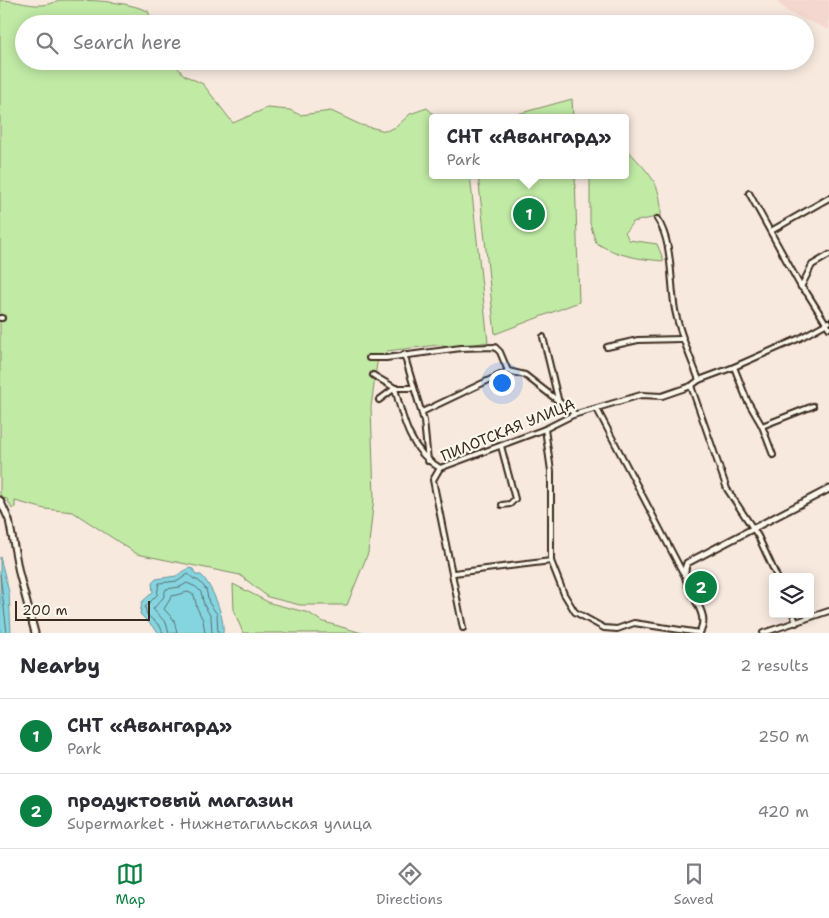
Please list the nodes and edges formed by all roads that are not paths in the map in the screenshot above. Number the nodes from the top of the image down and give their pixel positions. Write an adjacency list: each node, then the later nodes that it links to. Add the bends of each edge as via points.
1 (749, 193): 4 (street)
2 (829, 198): 4 (street)
3 (657, 219): 10 (street, via 663,227 668,250)
4 (771, 231): 6 (street)
5 (829, 255): 6 (street, via 812,265)
6 (801, 288): 7 (street)
7 (828, 322): 8 (street); 14 (street, ПИЛОТСКАЯ УЛИЦА)
8 (829, 328)
9 (543, 337): 22 (street)
10 (682, 339): 11 (street, via 638,340); 17 (street)
11 (607, 347)
12 (404, 354): 13 (street); 15 (street, via 494,347 500,352); 20 (street)
13 (369, 358)
14 (734, 367): 17 (street, ПИЛОТСКАЯ УЛИЦА); 27 (street)
15 (508, 371): 22 (street, via 525,375); 25 (street)
16 (373, 374): 19 (street)
17 (699, 380): 18 (street, ПИЛОТСКАЯ УЛИЦА)
18 (691, 386): 24 (street, ПИЛОТСКАЯ УЛИЦА, via 662,396 641,395); 36 (street, via 728,489)
19 (395, 388): 20 (street); 21 (street); 31 (street, via 414,446)
20 (413, 388): 25 (street)
21 (379, 400)
22 (559, 403): 26 (street)
23 (813, 406): 27 (street)
24 (596, 409): 26 (street, ПИЛОТСКАЯ УЛИЦА); 40 (street)
25 (422, 412): 31 (street)
26 (575, 414): 28 (street, ПИЛОТСКАЯ УЛИЦА)
27 (762, 426): 30 (street)
28 (545, 429): 29 (street, ПИЛОТСКАЯ УЛИЦА); 37 (street, via 551,471)
29 (501, 446): 32 (street, ПИЛОТСКАЯ УЛИЦА); 35 (street, via 515,499)
30 (773, 455)
31 (428, 461): 32 (street)
32 (440, 468): 38 (street, ПИЛОТСКАЯ УЛИЦА, via 433,480)
33 (829, 489): 36 (street)
34 (0, 500): 45 (street, via 9,520)
35 (502, 505)
36 (751, 529): 39 (street, via 758,536); 40 (street, via 687,563)
37 (551, 561): 38 (street); 46 (street, via 574,612 604,628 617,629 634,623)
38 (454, 573): 44 (street)
39 (775, 573)
40 (684, 575): 46 (street, via 703,620)
41 (829, 611): 43 (street)
42 (794, 618): 43 (street)
43 (796, 622): 47 (street)
44 (463, 628)
45 (35, 633)
46 (700, 633)
47 (763, 633)

